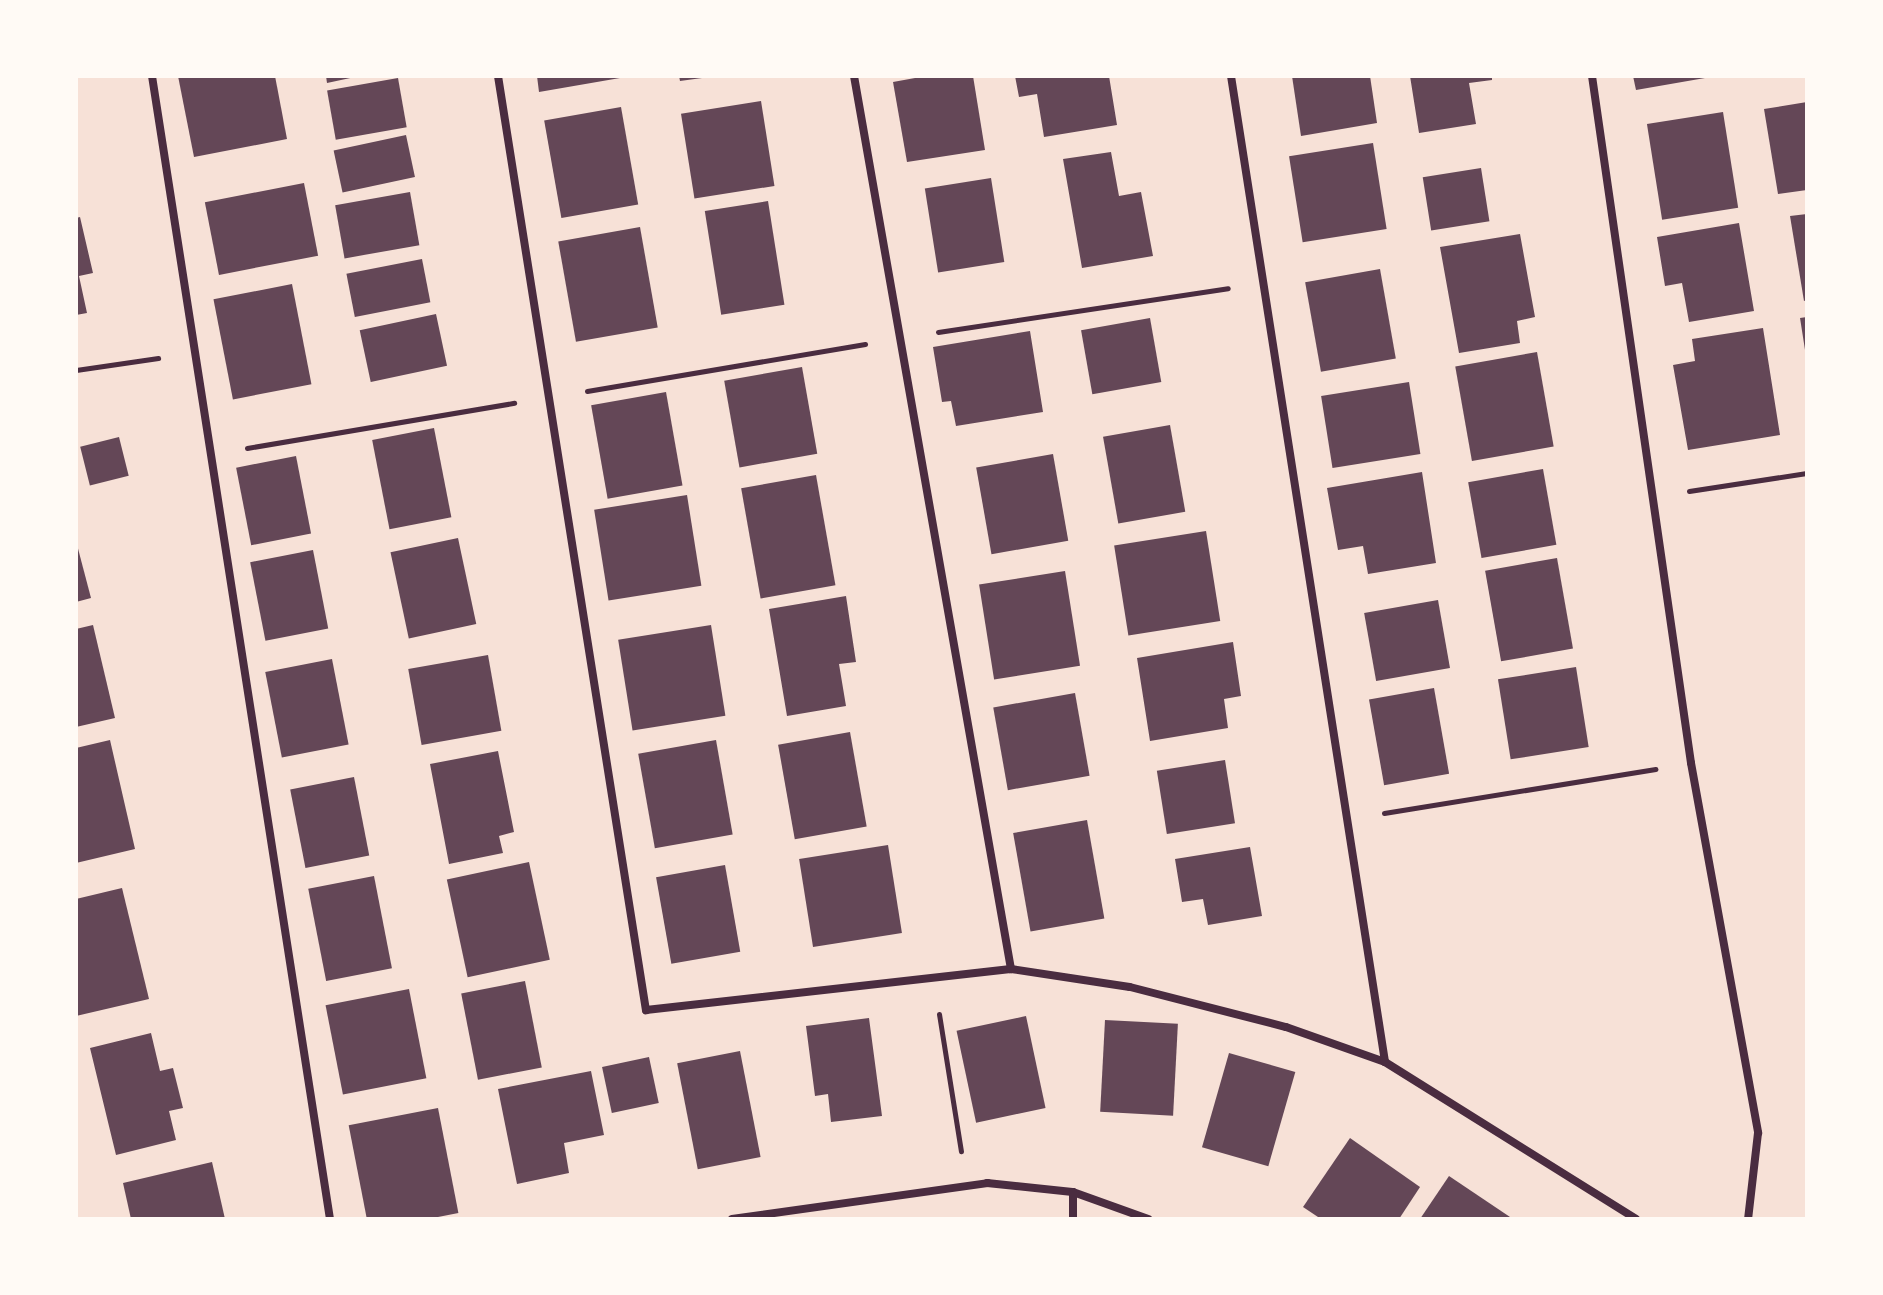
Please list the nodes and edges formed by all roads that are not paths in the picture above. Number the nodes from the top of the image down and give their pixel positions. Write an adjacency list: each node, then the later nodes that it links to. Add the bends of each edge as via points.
1 (152, 76): 9 (street)
2 (498, 76): 6 (street, via 646,1010)
3 (854, 76): 6 (street)
4 (1231, 76): 7 (street)
5 (1592, 76): 14 (street, via 1691,763 1758,1133)
6 (1011, 969): 7 (street, via 1159,994 1286,1027)
7 (1385, 1062): 13 (street)
8 (1073, 1192): 10 (street, via 987,1183); 11 (street); 12 (street)
9 (330, 1219)
10 (732, 1219)
11 (1073, 1219)
12 (1148, 1219)
13 (1636, 1219)
14 (1748, 1219)

